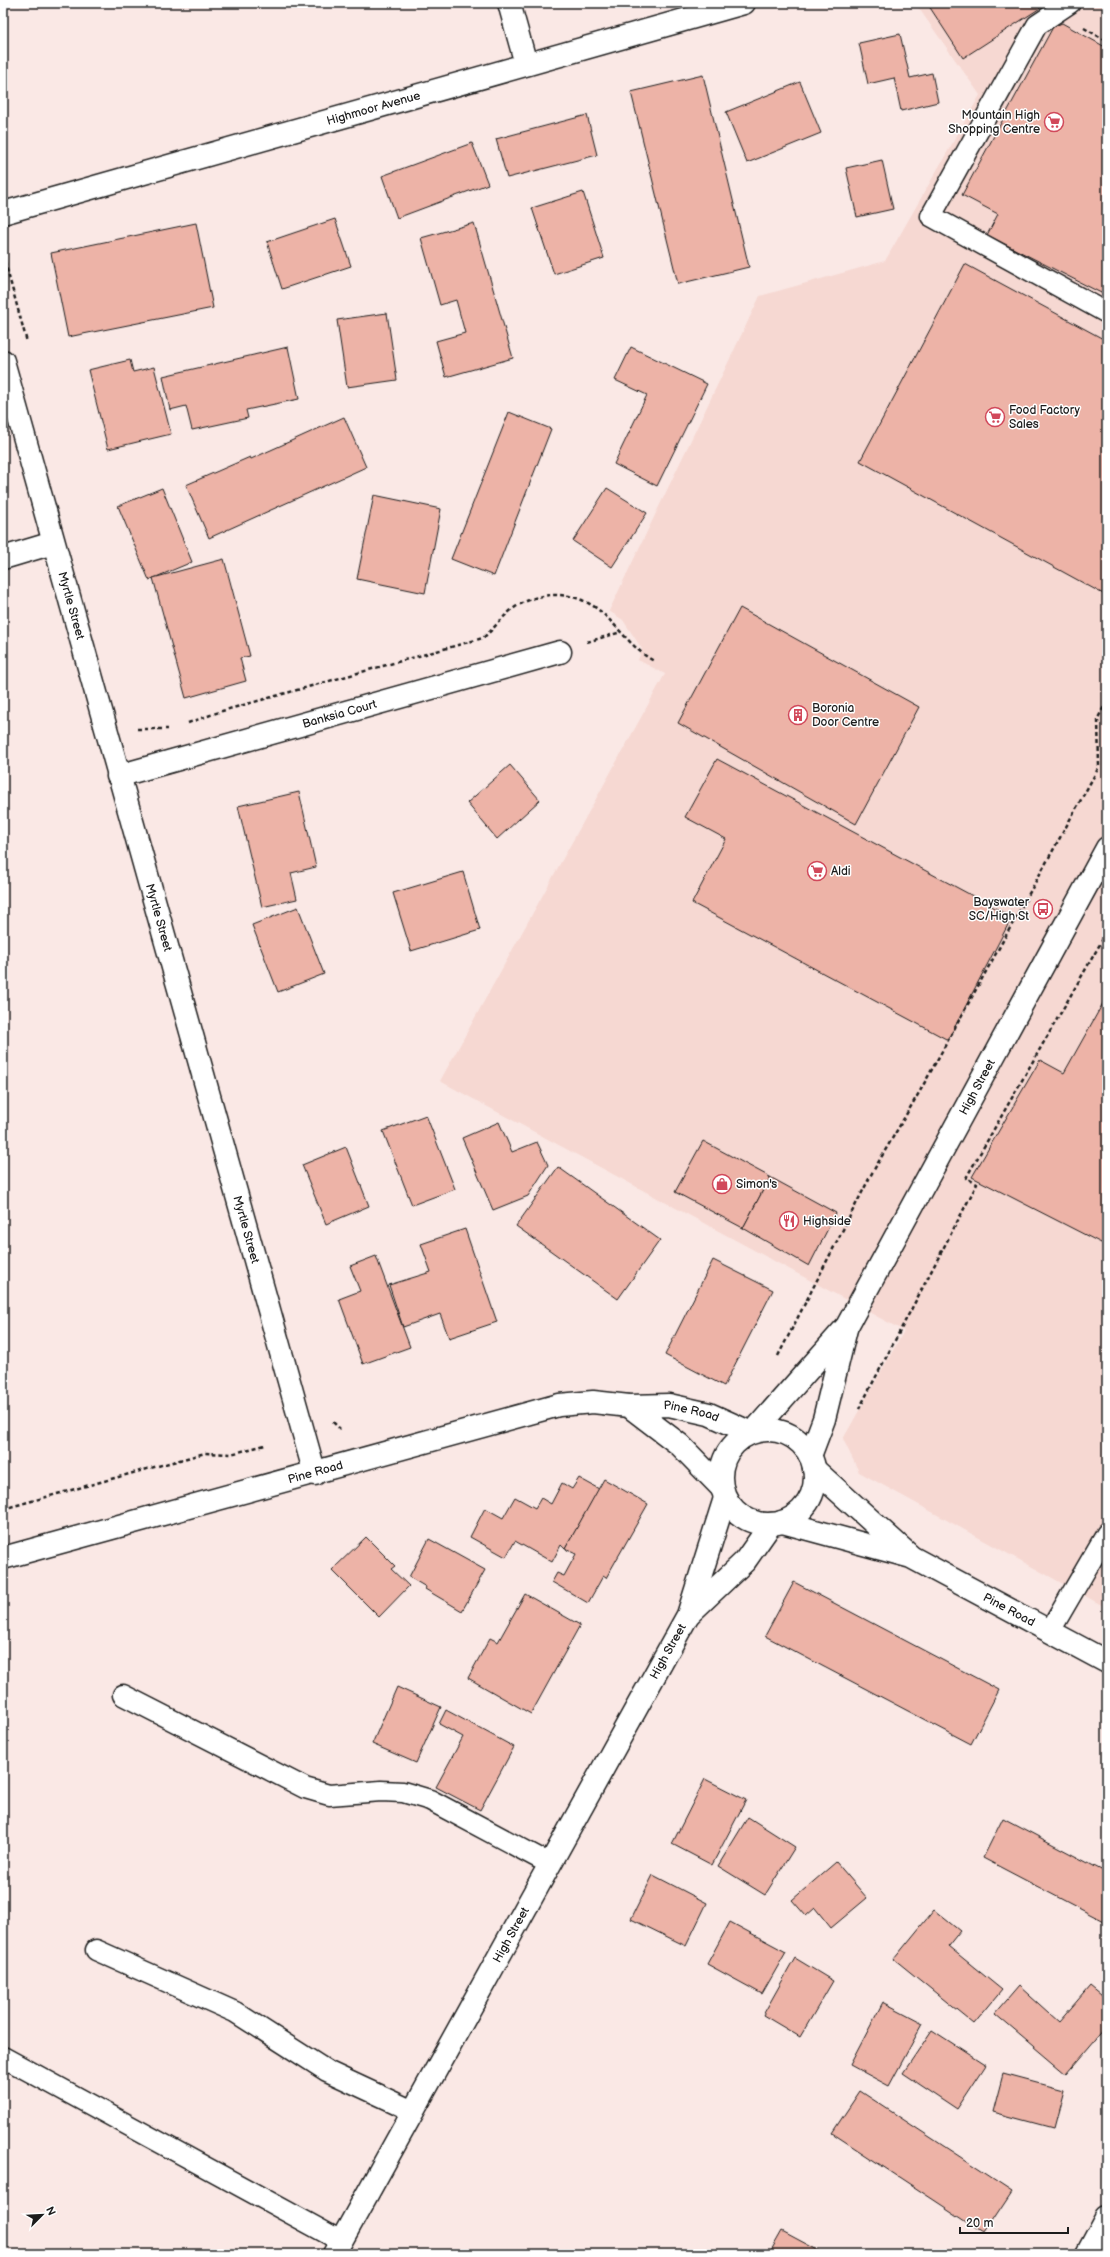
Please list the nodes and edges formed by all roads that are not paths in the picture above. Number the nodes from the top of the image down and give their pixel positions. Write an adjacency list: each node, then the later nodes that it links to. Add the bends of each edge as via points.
1 (510, 3): 4 (street)
2 (744, 3): 4 (street, Highmoor Avenue)
3 (1070, 3): 6 (lane, via 1037,25 931,216)
4 (526, 64): 5 (street, Highmoor Avenue)
5 (3, 213)
6 (1107, 313)
7 (3, 361): 8 (street, Myrtle Street)
8 (53, 543): 9 (street); 11 (street, Myrtle Street)
9 (3, 558)
10 (560, 652): 11 (street, Banksia Court)
11 (118, 776): 17 (street, Myrtle Street)
12 (1107, 848): 13 (street, High Street)
13 (847, 1326): 15 (street, High Street); 16 (street, High Street)
14 (629, 1406): 15 (street, Pine Road, via 676,1406 709,1414); 17 (street, Pine Road, via 593,1402 559,1405); 18 (street, Pine Road, via 680,1446)
15 (752, 1432): 16 (street, via 777,1430 796,1438); 18 (street, via 735,1442 725,1455 720,1471)
16 (812, 1462): 19 (street, via 815,1485 808,1501 797,1514); 21 (street, Pine Road)
17 (314, 1474): 22 (street, Pine Road)
18 (723, 1493): 19 (street, via 737,1512 747,1518); 23 (street, High Street)
19 (777, 1523): 21 (street, Pine Road); 23 (street, High Street, via 745,1561)
20 (1107, 1533): 24 (lane)
21 (911, 1557): 24 (street, Pine Road)
22 (3, 1558)
23 (688, 1615): 27 (street, High Street)
24 (1050, 1631): 25 (street, Pine Road)
25 (1107, 1662)
26 (123, 1695): 27 (lane, via 305,1788 329,1795 404,1792 430,1800)
27 (550, 1864): 30 (street, High Street)
28 (96, 1950): 30 (lane, via 235,2012 327,2071)
29 (3, 2058): 32 (lane)
30 (413, 2111): 32 (street, High Street)
31 (1107, 2217): 33 (street)
32 (338, 2248)
33 (1087, 2254)

